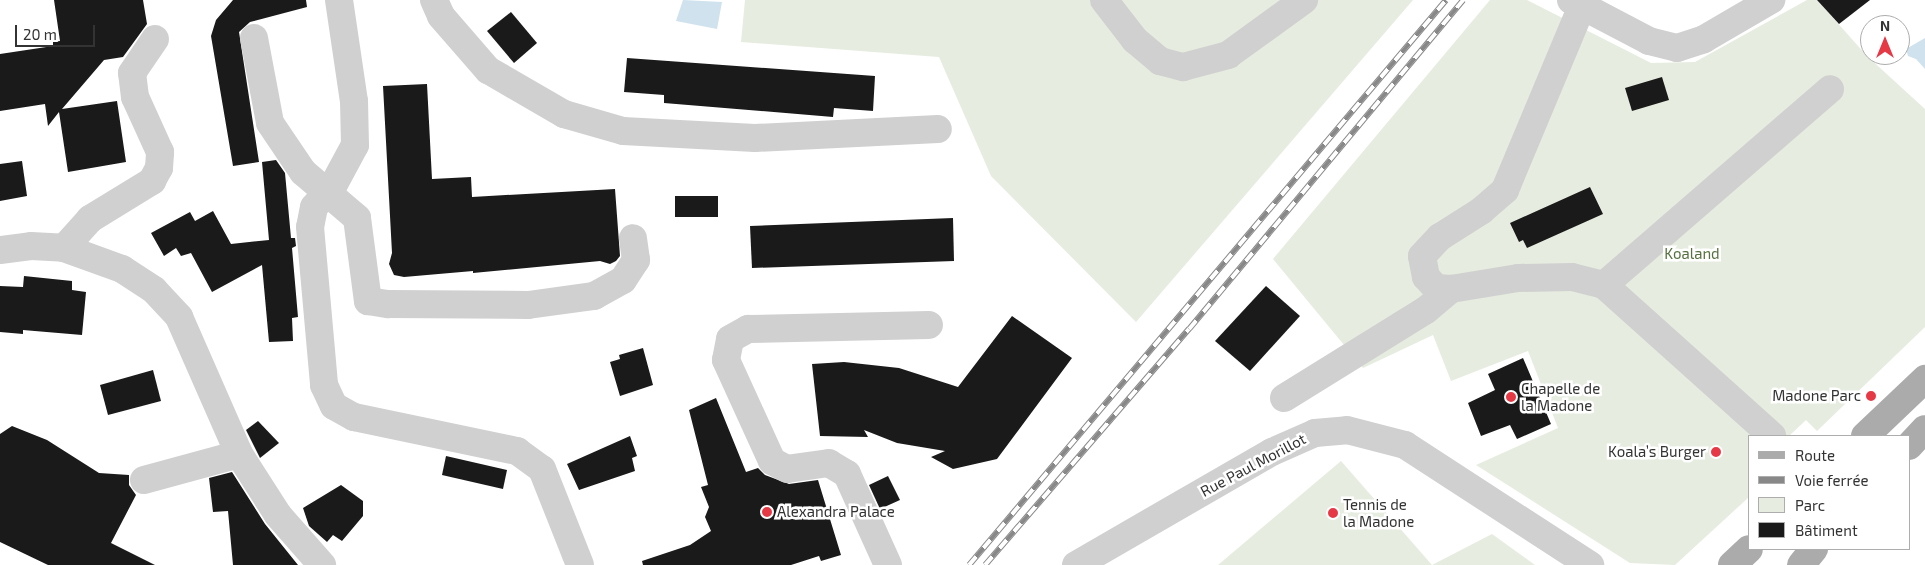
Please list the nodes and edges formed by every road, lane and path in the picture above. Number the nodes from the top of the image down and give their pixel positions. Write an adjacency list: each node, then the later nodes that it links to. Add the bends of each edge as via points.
1 (339, 0): 11 (street, via 354,101 355,145)
2 (434, 0): 10 (street, via 442,16 488,70 564,114 623,131 756,138)
3 (1104, 0): 4 (street, via 1135,40 1160,61 1183,67 1228,55)
4 (1304, 0)
5 (1771, 0): 6 (street, via 1704,39 1677,48 1649,42)
6 (1577, 3): 16 (street, via 1505,190 1481,211 1440,237 1422,256 1426,277 1436,288)
7 (254, 38): 11 (street, via 270,123 303,172)
8 (155, 39): 13 (street, via 132,72 135,96 160,152 159,168 152,181 90,219)
9 (1830, 89): 15 (street)
10 (938, 129)
11 (328, 191): 12 (street, via 357,218 368,301 528,305 594,296 623,280 636,260); 29 (street, via 314,207 310,228 324,385 334,406 354,418 517,451 542,469)
12 (633, 238)
13 (64, 248): 14 (street, via 31,246); 24 (street, via 122,269 154,290 179,317)
14 (0, 250)
15 (1604, 285): 16 (street, via 1572,277 1527,278); 21 (street)
16 (1451, 289): 19 (street, via 1426,310)
17 (930, 325): 30 (street, via 748,329 730,339 726,360 772,460 787,469 829,463 847,474)
18 (1925, 379): 22 (main road)
19 (1284, 398)
20 (1925, 430): 23 (main road)
21 (1771, 435)
22 (1866, 435)
23 (1910, 445)
24 (239, 454): 25 (street); 28 (street, via 278,515)
25 (144, 480)
26 (1748, 549): 33 (main road)
27 (1813, 550): 34 (main road)
28 (322, 565)
29 (580, 565)
30 (888, 565)
31 (1076, 565): 32 (street, Rue Paul Morillot, via 1272,452 1314,432 1347,430 1405,444)
32 (1590, 565)
33 (1732, 565)
34 (1801, 565)

